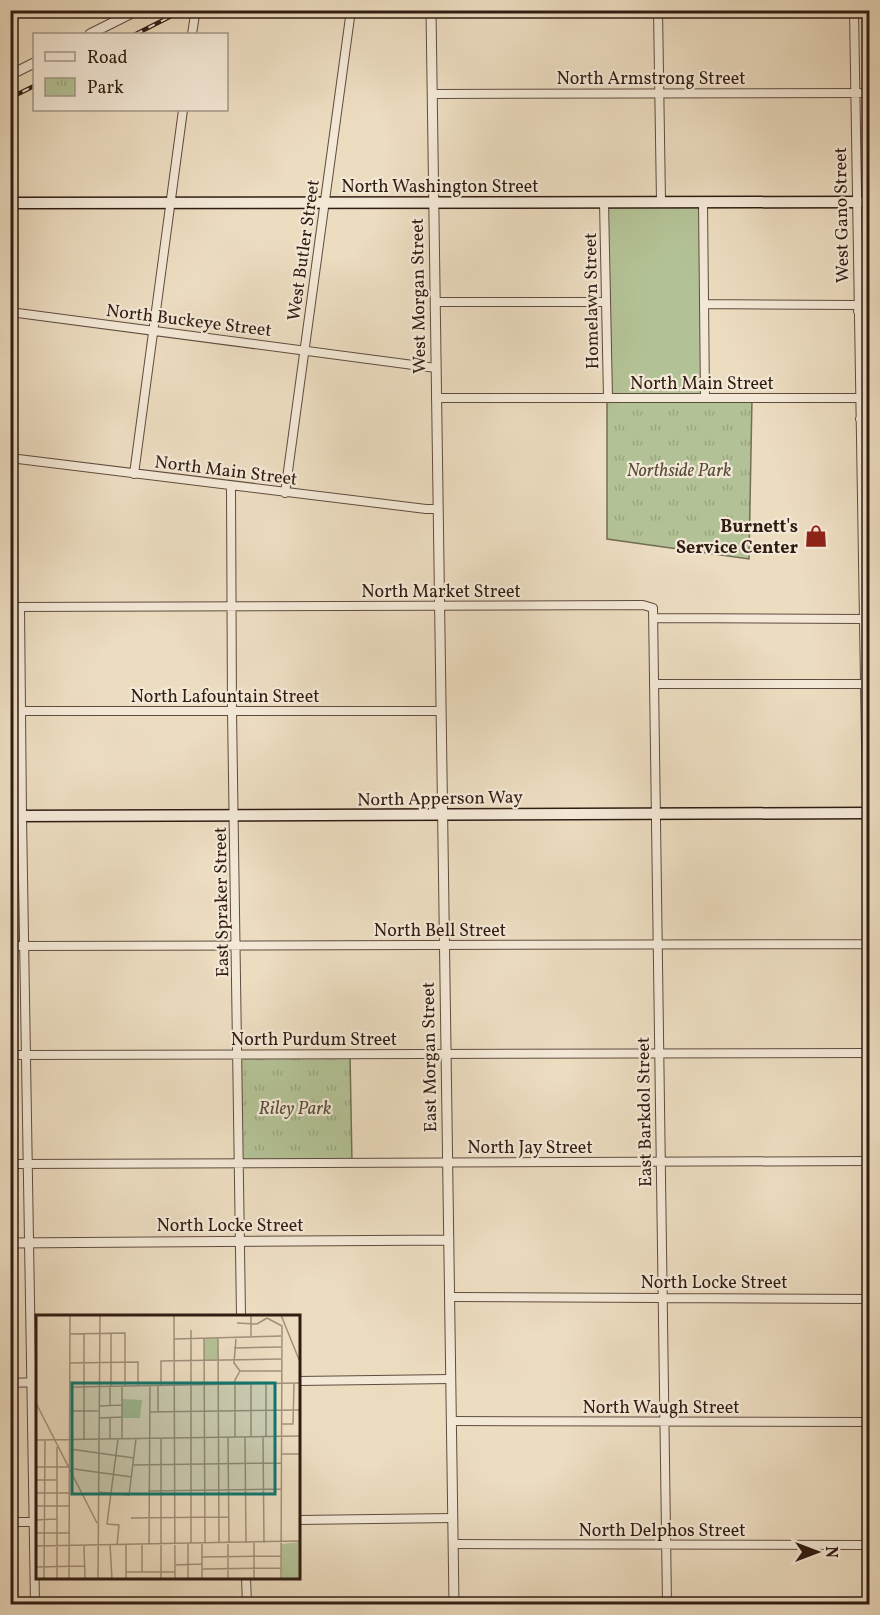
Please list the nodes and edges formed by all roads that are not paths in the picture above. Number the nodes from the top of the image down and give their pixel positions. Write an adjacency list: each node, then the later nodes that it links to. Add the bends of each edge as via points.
1 (138, 10): 7 (street)
2 (351, 10): 16 (street, West Butler Street)
3 (431, 10): 14 (street, West Morgan Street)
4 (658, 10): 11 (street)
5 (854, 10): 12 (street, West Gano Street)
6 (195, 15): 8 (street)
7 (92, 33)
8 (192, 33)
9 (33, 64): 10 (street)
10 (10, 75)
11 (659, 93): 12 (street, North Armstrong Street); 14 (street, North Armstrong Street); 19 (street)
12 (854, 93): 13 (street, North Armstrong Street); 21 (street, West Gano Street)
13 (870, 93)
14 (432, 94): 17 (street, West Morgan Street)
15 (183, 111): 24 (street)
16 (324, 202): 17 (main road, North Washington Street); 24 (main road, North Washington Street); 32 (street, West Butler Street)
17 (433, 202): 18 (main road, North Washington Street); 25 (street, West Morgan Street)
18 (604, 202): 19 (main road, North Washington Street); 26 (street, Homelawn Street)
19 (661, 202): 20 (main road, North Washington Street)
20 (703, 202): 21 (main road, North Washington Street); 27 (street)
21 (856, 202): 22 (main road, North Washington Street); 28 (street, West Gano Street)
22 (870, 202)
23 (10, 203): 24 (main road, North Washington Street)
24 (171, 203): 31 (street)
25 (435, 302): 26 (street); 33 (street, West Morgan Street)
26 (605, 302): 35 (street, Homelawn Street)
27 (704, 304): 28 (street); 36 (street)
28 (858, 308): 29 (street); 37 (street, West Gano Street)
29 (870, 311)
30 (10, 312): 31 (street, North Buckeye Street)
31 (154, 331): 32 (street, North Buckeye Street); 41 (street)
32 (305, 350): 33 (street, North Buckeye Street); 43 (street, West Butler Street)
33 (436, 368): 34 (street, West Morgan Street)
34 (436, 398): 35 (street, North Main Street); 44 (street, West Morgan Street)
35 (608, 398): 36 (street, North Main Street)
36 (705, 398): 37 (street, North Main Street)
37 (859, 398): 38 (street, West Gano Street)
38 (860, 419): 39 (street); 45 (street, West Gano Street)
39 (870, 419)
40 (10, 458): 41 (street, North Main Street)
41 (135, 474): 42 (street, North Main Street)
42 (231, 486): 43 (street, North Main Street); 46 (street, East Spraker Street)
43 (285, 493): 44 (street, North Main Street)
44 (438, 509): 47 (street, East Morgan Street)
45 (866, 528): 51 (street, West Gano Street)
46 (231, 606): 47 (street, North Market Street); 49 (street, North Market Street); 55 (street, East Spraker Street)
47 (439, 606): 50 (street, North Market Street, via 643,605 653,608); 58 (street, East Morgan Street)
48 (10, 607): 49 (street, North Market Street)
49 (20, 607): 57 (street)
50 (654, 618): 51 (street); 52 (street, East Barkdol Street)
51 (862, 618): 53 (street, West Gano Street)
52 (654, 684): 53 (street); 60 (street, East Barkdol Street)
53 (864, 684): 54 (street, West Gano Street)
54 (867, 704): 59 (street, West Gano Street)
55 (232, 710): 57 (street, North Lafountain Street); 58 (street, North Lafountain Street); 61 (street, East Spraker Street)
56 (10, 711): 57 (street, North Lafountain Street)
57 (21, 711): 63 (street)
58 (440, 711): 62 (street, East Morgan Street)
59 (868, 813): 60 (main road, North Apperson Way); 65 (street, West Gano Street)
60 (656, 814): 62 (main road, North Apperson Way); 64 (street, East Barkdol Street)
61 (234, 815): 62 (main road, North Apperson Way); 63 (main road, North Apperson Way); 66 (street, East Spraker Street)
62 (441, 815): 67 (street, East Morgan Street)
63 (16, 816): 69 (street)
64 (657, 944): 65 (street, North Bell Street); 67 (street, North Bell Street); 72 (street, East Barkdol Street)
65 (869, 944): 70 (street, West Gano Street)
66 (237, 945): 67 (street, North Bell Street); 69 (street, North Bell Street); 74 (street, East Spraker Street)
67 (444, 945): 71 (street, East Morgan Street)
68 (10, 946): 69 (street, North Bell Street)
69 (24, 946): 76 (street)
70 (870, 987)
71 (445, 1053): 72 (street, North Purdum Street); 74 (street, North Purdum Street); 80 (street, East Morgan Street)
72 (658, 1053): 73 (street, North Purdum Street); 78 (street, East Barkdol Street)
73 (870, 1053)
74 (238, 1054): 76 (street, North Purdum Street); 79 (street, East Spraker Street)
75 (10, 1055): 76 (street, North Purdum Street)
76 (26, 1055): 82 (street)
77 (870, 1161): 78 (street, North Jay Street)
78 (660, 1162): 80 (street, North Jay Street); 88 (street, East Barkdol Street)
79 (240, 1163): 80 (street, North Jay Street); 82 (street, North Jay Street); 86 (street, East Spraker Street)
80 (447, 1163): 83 (street, East Morgan Street)
81 (10, 1164): 82 (street, North Jay Street)
82 (28, 1164): 84 (street)
83 (449, 1240): 86 (street, North Locke Street); 87 (street, East Morgan Street)
84 (29, 1242): 85 (street, North Locke Street); 86 (street, North Locke Street); 93 (street)
85 (10, 1243)
86 (239, 1243): 90 (street, East Spraker Street)
87 (450, 1297): 88 (street, North Locke Street); 91 (street, East Morgan Street)
88 (662, 1298): 89 (street, North Locke Street); 96 (street, East Barkdol Street)
89 (870, 1299)
90 (241, 1315)
91 (451, 1379): 92 (street); 95 (street, East Morgan Street)
92 (300, 1381)
93 (34, 1382): 94 (street); 101 (street)
94 (10, 1383)
95 (452, 1421): 96 (street, North Waugh Street); 98 (street, East Morgan Street)
96 (665, 1422): 97 (street, North Waugh Street); 103 (street, East Barkdol Street)
97 (870, 1422)
98 (453, 1518): 99 (street); 102 (street, East Morgan Street)
99 (300, 1520)
100 (10, 1522): 101 (street)
101 (35, 1522): 106 (street)
102 (453, 1544): 103 (street, North Delphos Street); 108 (street, East Morgan Street)
103 (666, 1545): 104 (street, North Delphos Street); 109 (street, East Barkdol Street)
104 (870, 1545)
105 (246, 1579): 107 (street)
106 (35, 1605)
107 (247, 1605)
108 (454, 1605)
109 (667, 1605)

